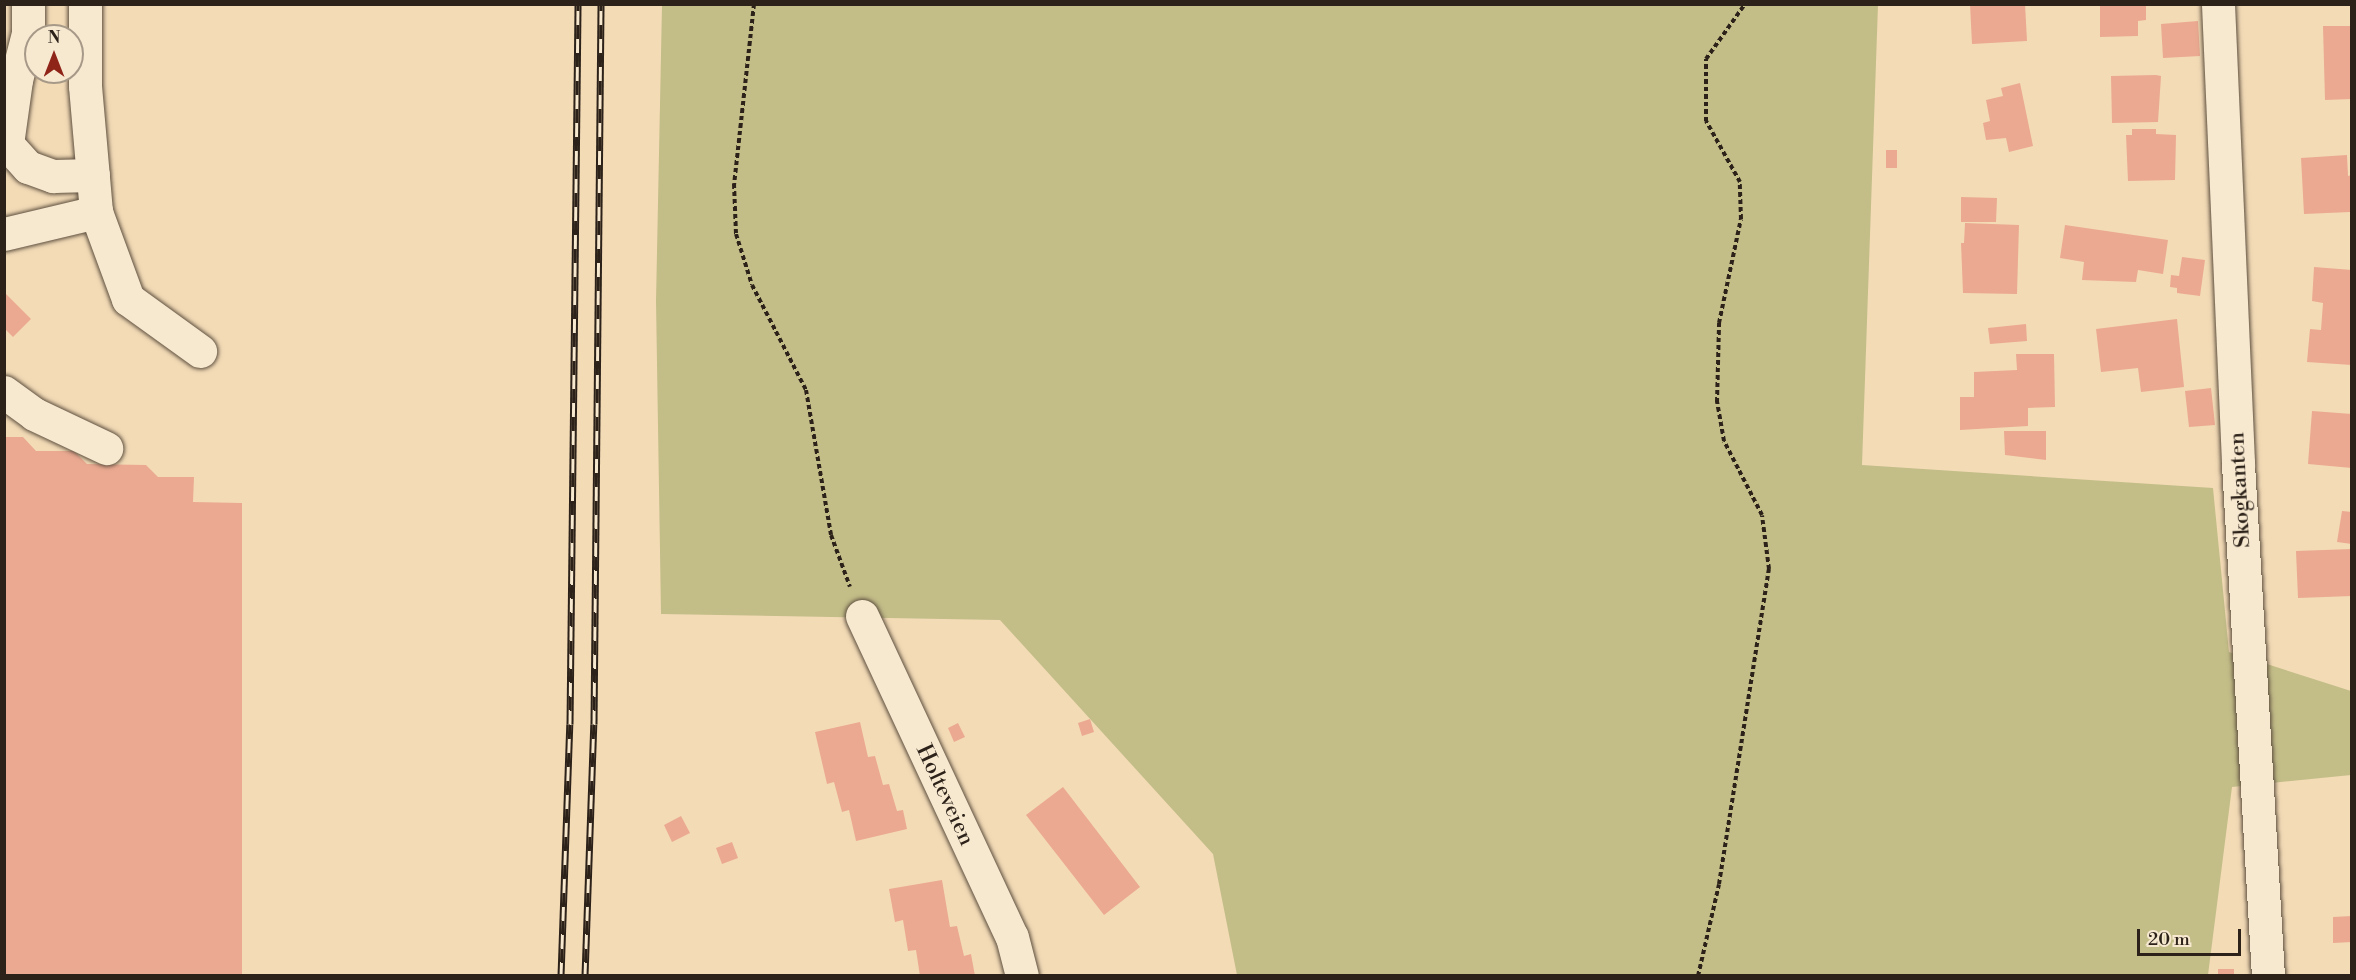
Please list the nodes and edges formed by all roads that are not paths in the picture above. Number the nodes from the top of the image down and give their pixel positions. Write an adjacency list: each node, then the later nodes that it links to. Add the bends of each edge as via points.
1 (28, 4): 4 (street, via 28,33)
2 (85, 4): 5 (street, via 85,86)
3 (2218, 4): 13 (street, Skogkanten, via 2239,476)
4 (6, 144): 5 (street, via 28,167 53,176)
5 (93, 175): 6 (street)
6 (96, 212): 7 (street); 8 (street, via 128,299)
7 (4, 234)
8 (200, 351)
9 (4, 392): 10 (street, via 34,414)
10 (106, 448)
11 (862, 616): 12 (street, Holteveien, via 1012,937)
12 (1022, 975)
13 (2268, 975)

